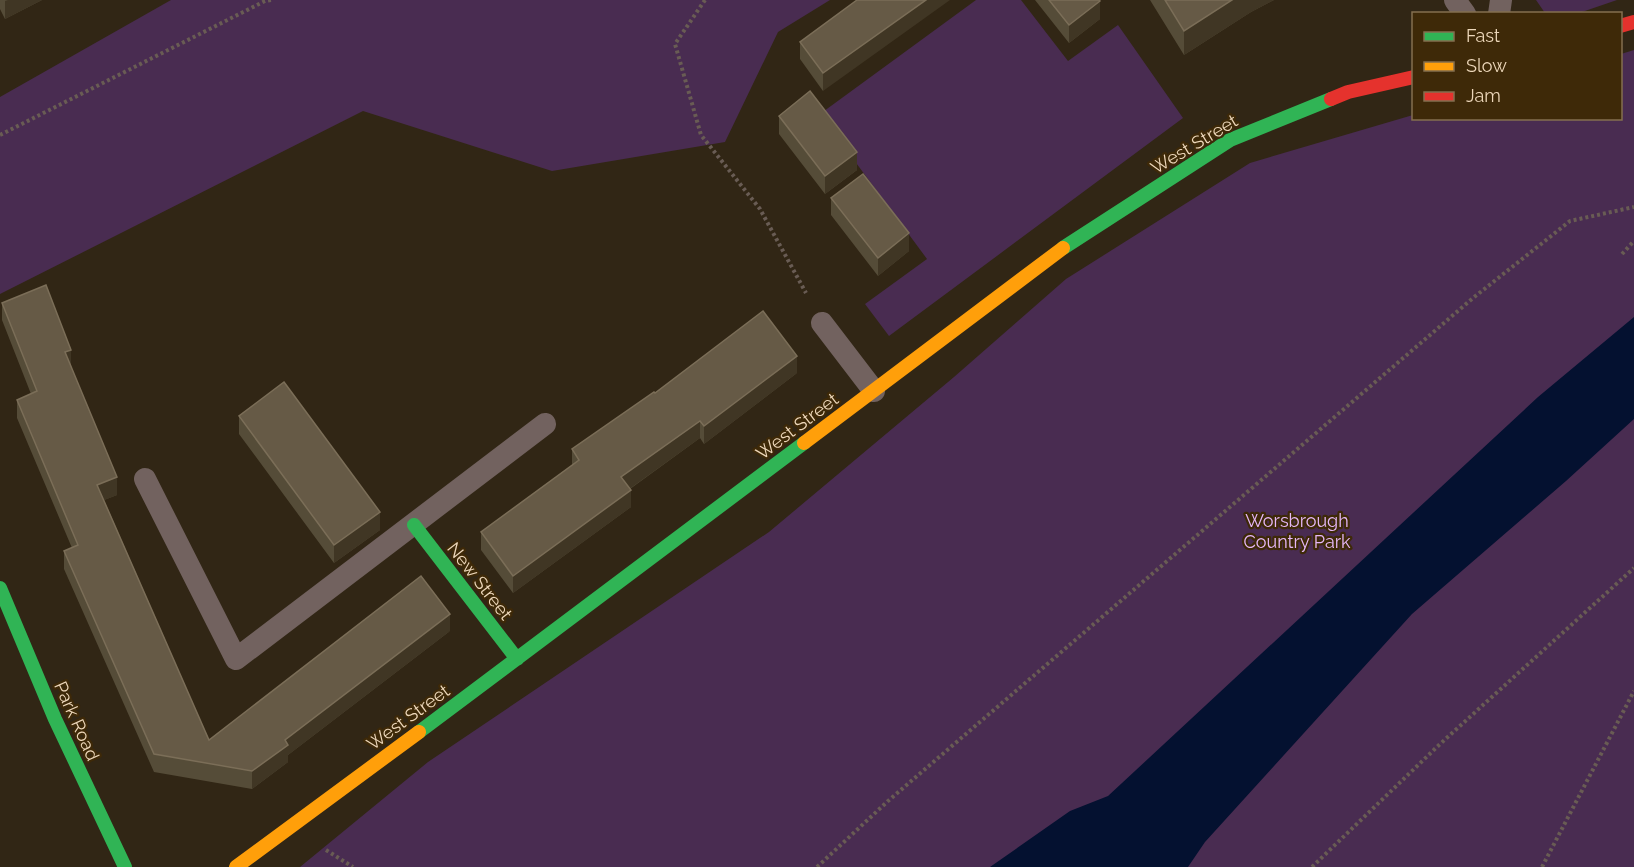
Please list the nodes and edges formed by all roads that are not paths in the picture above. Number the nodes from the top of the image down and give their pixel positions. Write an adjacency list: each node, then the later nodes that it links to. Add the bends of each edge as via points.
1 (1412, 76): 3 (main road, West Street, via 1347,92 1230,140 1058,251)
2 (822, 323): 3 (lane)
3 (874, 391): 8 (main road, West Street)
4 (545, 424): 6 (lane)
5 (145, 479): 6 (lane, via 236,658)
6 (414, 525): 8 (main road, New Street)
7 (0, 588): 9 (main road, Park Road, via 55,719)
8 (518, 659): 10 (main road, West Street)
9 (126, 867)
10 (236, 867)

